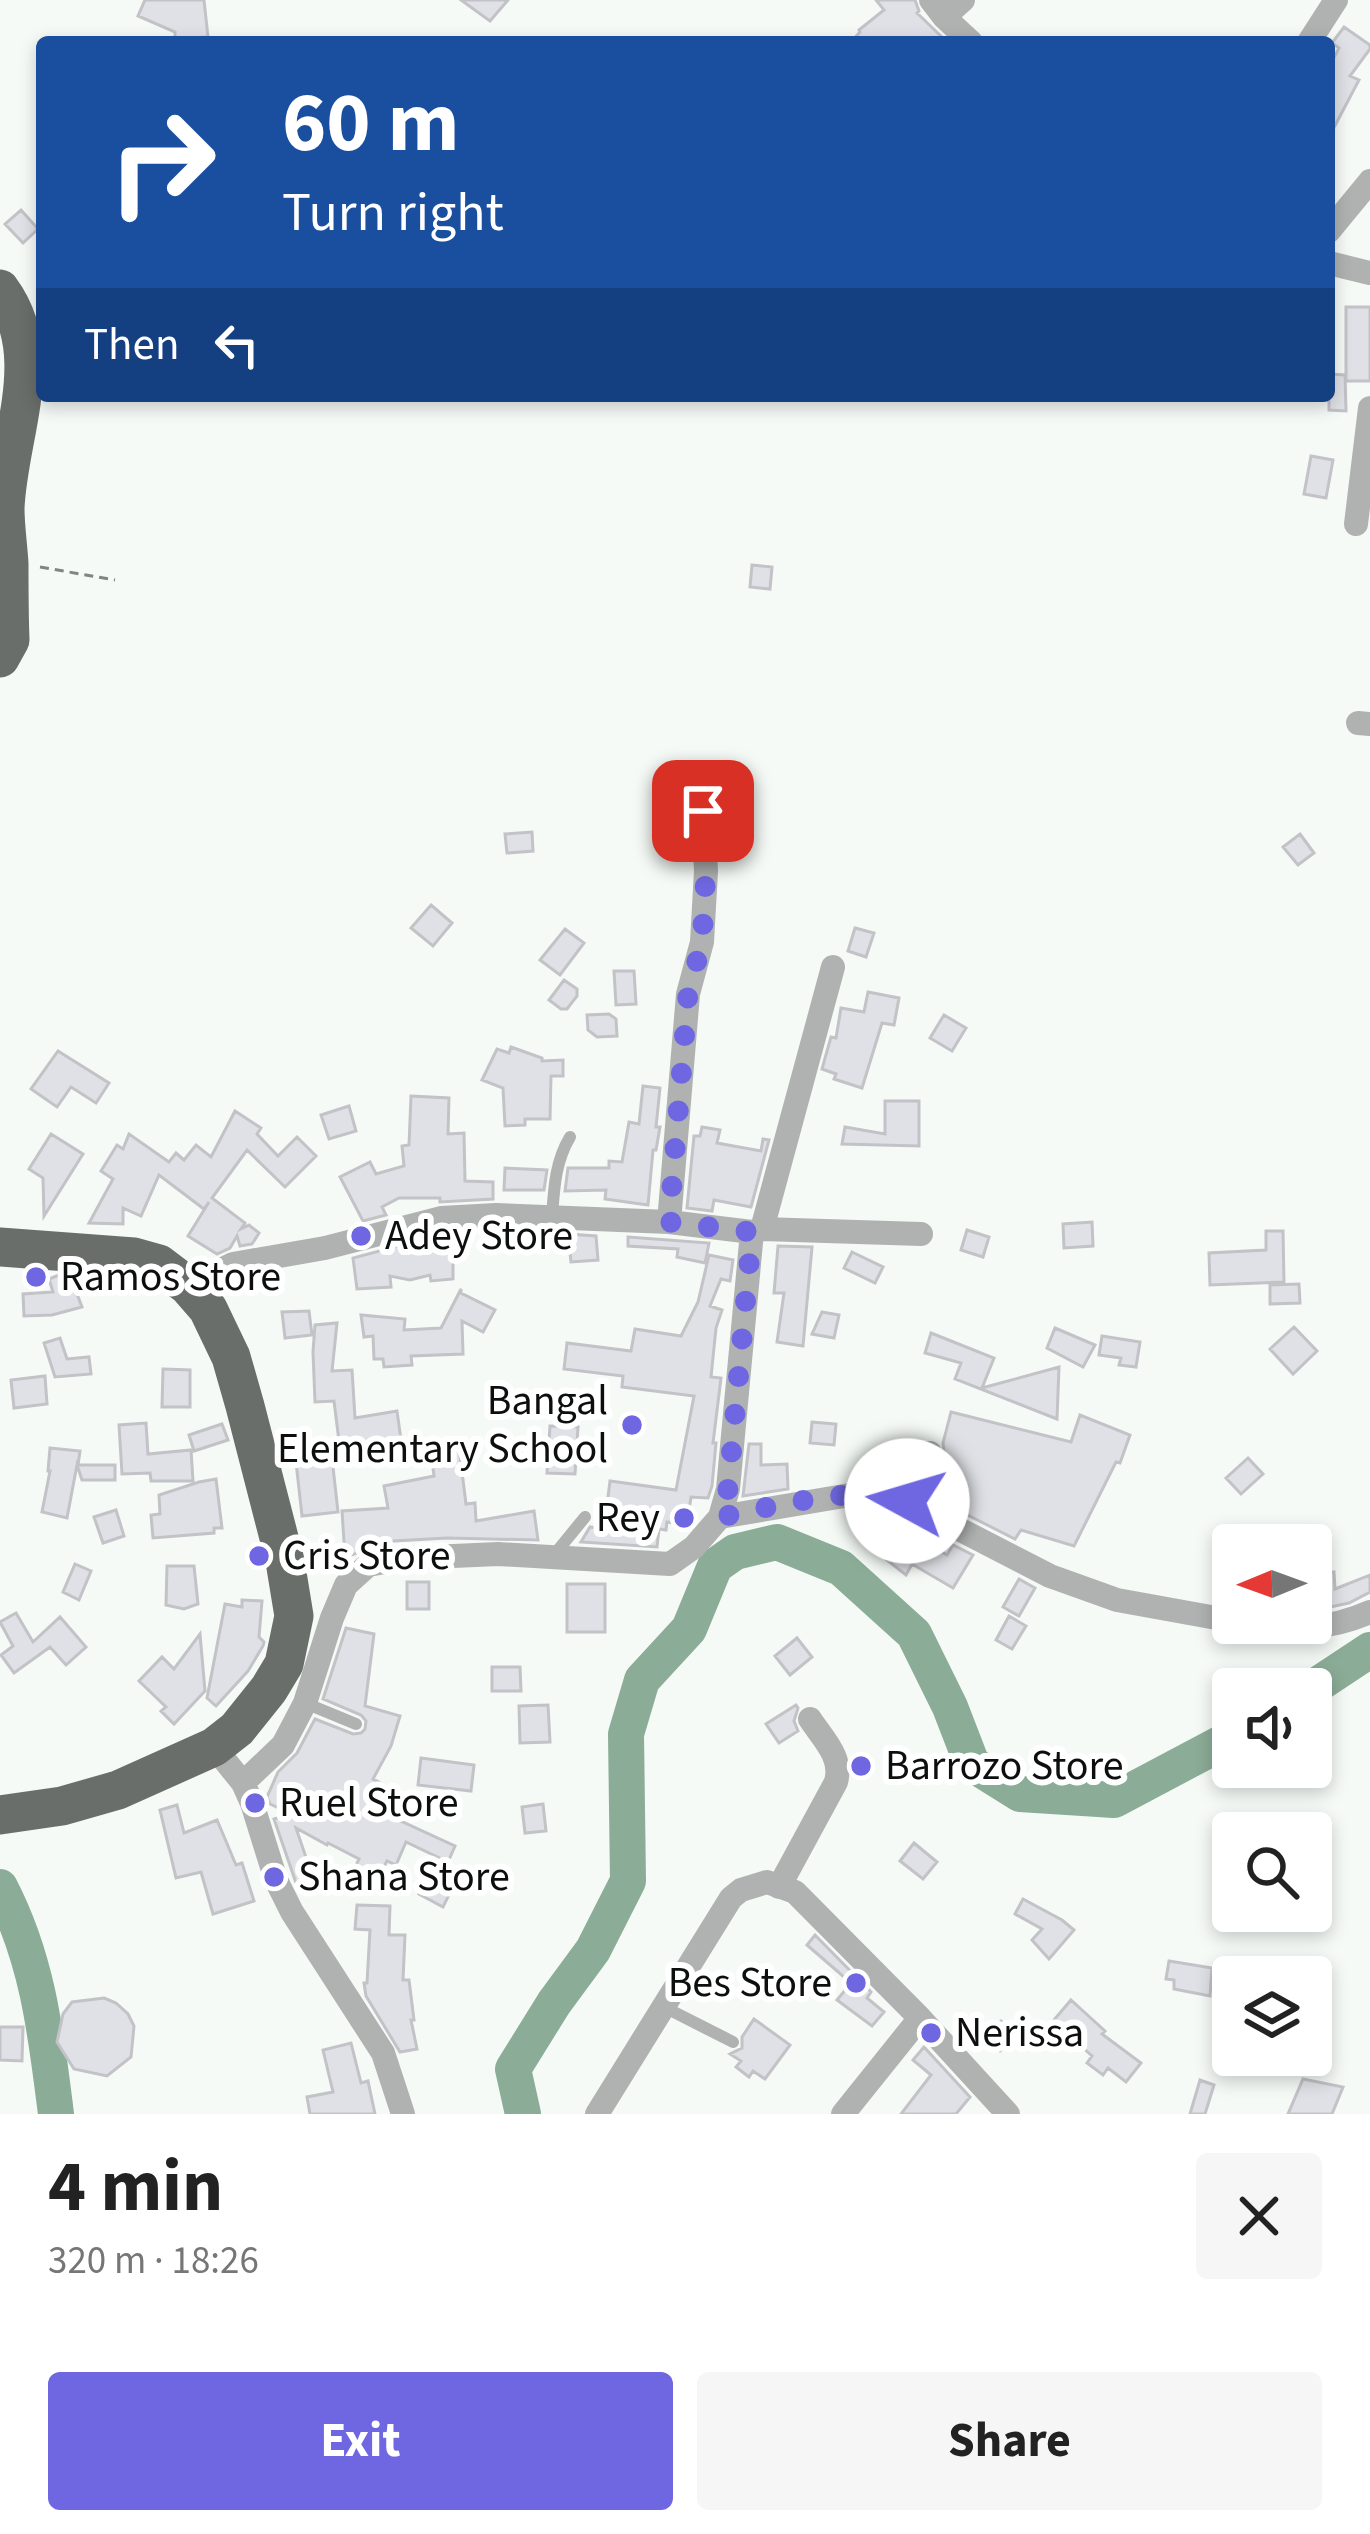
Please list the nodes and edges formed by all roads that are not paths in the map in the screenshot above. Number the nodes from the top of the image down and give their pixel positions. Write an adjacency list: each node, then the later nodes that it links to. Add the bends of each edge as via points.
1 (1336, 0): 4 (street)
2 (946, 6): 3 (street)
3 (967, 36)
4 (1313, 36)
5 (1370, 181): 6 (street)
6 (1335, 224)
7 (1335, 264): 8 (street)
8 (1370, 273)
9 (0, 289): 12 (highway, via 25,348 6,495 10,640)
10 (1370, 408): 11 (street)
11 (1356, 524)
12 (0, 658)
13 (703, 811): 17 (street, via 702,942 688,994)
14 (833, 967): 18 (street)
15 (570, 1137): 16 (lane)
16 (552, 1217): 17 (street); 21 (street, via 441,1218 232,1264)
17 (669, 1222): 18 (street)
18 (757, 1231): 19 (street); 25 (street)
19 (921, 1234)
20 (0, 1247): 21 (highway, via 134,1257)
21 (188, 1286): 33 (highway, via 231,1358 294,1616 277,1676)
22 (930, 1453): 23 (street)
23 (907, 1501): 25 (street, via 856,1494); 28 (street, via 1050,1576 1117,1600)
24 (585, 1516): 26 (lane)
25 (720, 1517): 26 (street, via 670,1564)
26 (554, 1556): 30 (street, via 368,1565 346,1585)
27 (1370, 1612): 29 (street)
28 (1212, 1617)
29 (1332, 1625)
30 (305, 1703): 32 (lane); 34 (street, via 283,1745)
31 (810, 1719): 36 (street, via 839,1772)
32 (356, 1724)
33 (214, 1747): 34 (street); 35 (highway, via 118,1790)
34 (243, 1783): 40 (street, via 283,1896 383,2053)
35 (0, 1815)
36 (779, 1887): 37 (street, via 767,1882 731,1898); 38 (street, via 795,1892)
37 (663, 2007): 39 (lane); 41 (street)
38 (920, 2018): 42 (street); 43 (street)
39 (733, 2042)
40 (403, 2114)
41 (597, 2114)
42 (843, 2114)
43 (1008, 2114)

